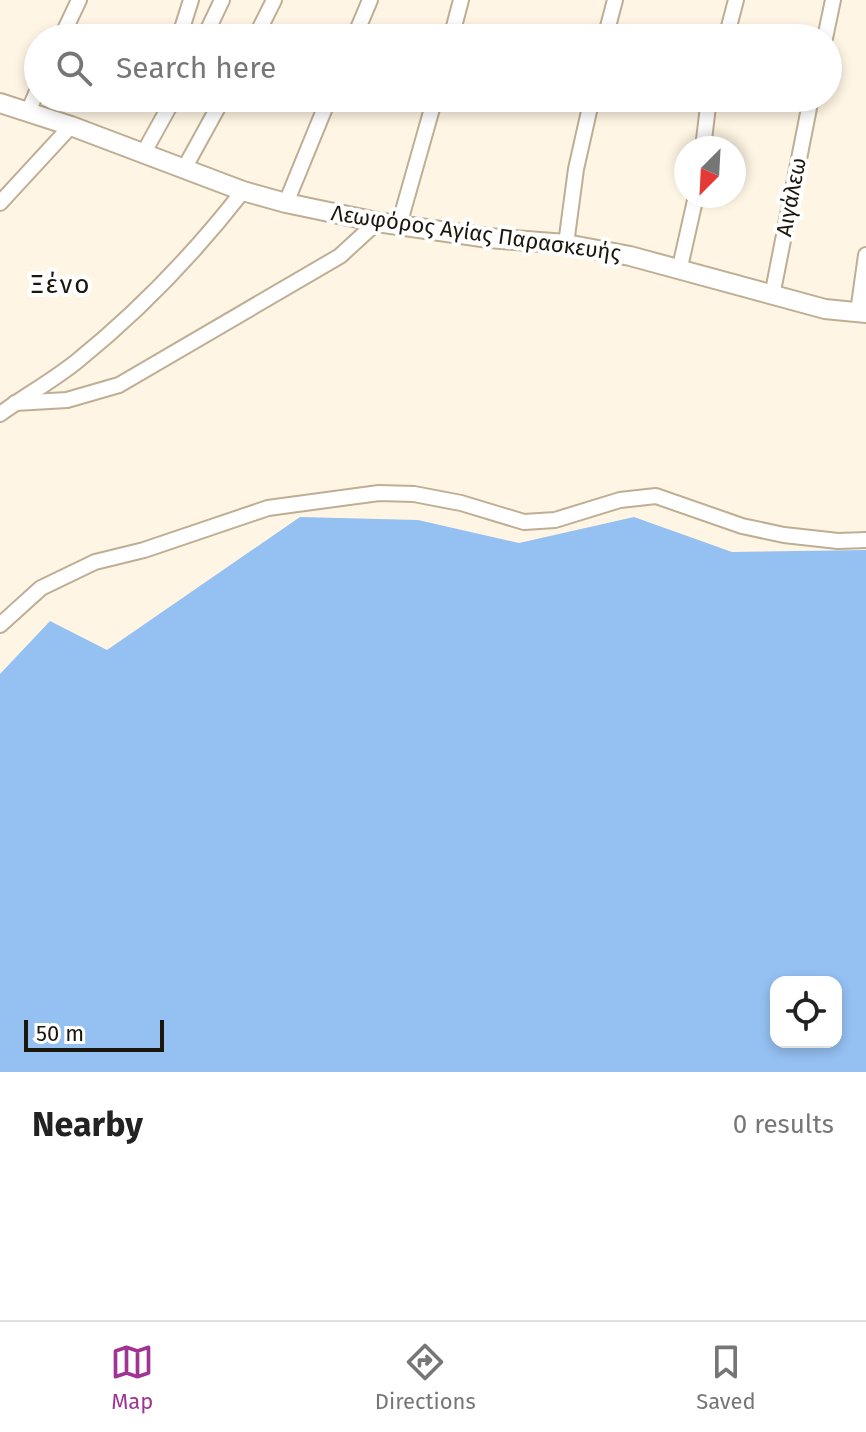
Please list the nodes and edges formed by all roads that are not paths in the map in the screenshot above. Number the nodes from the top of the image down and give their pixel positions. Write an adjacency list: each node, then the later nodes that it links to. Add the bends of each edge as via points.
1 (79, 0): 10 (street)
2 (191, 0): 11 (street)
3 (222, 0): 12 (street)
4 (274, 0): 13 (street)
5 (370, 0): 14 (street)
6 (461, 0): 15 (street)
7 (615, 0): 16 (street)
8 (736, 0): 17 (street)
9 (833, 0): 18 (street)
10 (68, 24)
11 (182, 24)
12 (211, 24)
13 (262, 24)
14 (360, 24)
15 (455, 24)
16 (609, 24)
17 (730, 24)
18 (828, 24)
19 (0, 103): 20 (street, Λεωφόρος Αγίας Παρασκευής)
20 (24, 111)
21 (28, 112): 29 (street, Λεωφόρος Αγίας Παρασκευής)
22 (166, 112): 31 (street)
23 (215, 112): 32 (street)
24 (323, 112): 35 (street)
25 (431, 112): 38 (street)
26 (589, 112): 39 (street)
27 (707, 112): 30 (street)
28 (808, 112): 42 (street, Αιγάλεω)
29 (71, 126): 31 (street, Λεωφόρος Αγίας Παρασκευής); 34 (street)
30 (704, 136)
31 (143, 154): 32 (street, Λεωφόρος Αγίας Παρασκευής)
32 (184, 169): 33 (street, Λεωφόρος Αγίας Παρασκευής)
33 (243, 191): 35 (street, Λεωφόρος Αγίας Παρασκευής); 44 (street, via 197,249 106,337)
34 (0, 203)
35 (286, 203): 37 (street, Λεωφόρος Αγίας Παρασκευής)
36 (693, 208): 41 (street)
37 (377, 222): 38 (street, Λεωφόρος Αγίας Παρασκευής); 44 (street, via 340,256 119,385 67,400)
38 (399, 225): 39 (street, Λεωφόρος Αγίας Παρασκευής)
39 (566, 244): 41 (street, Λεωφόρος Αγίας Παρασκευής)
40 (866, 255): 43 (street)
41 (680, 267): 42 (street, Λεωφόρος Αγίας Παρασκευής)
42 (772, 296): 43 (street, Λεωφόρος Αγίας Παρασκευής)
43 (862, 313)
44 (15, 403): 45 (street)
45 (0, 414)
46 (866, 540): 47 (street, via 784,535 656,496 620,500 555,520 524,522 461,503 379,493 268,508 95,562 41,588)
47 (1, 620)

